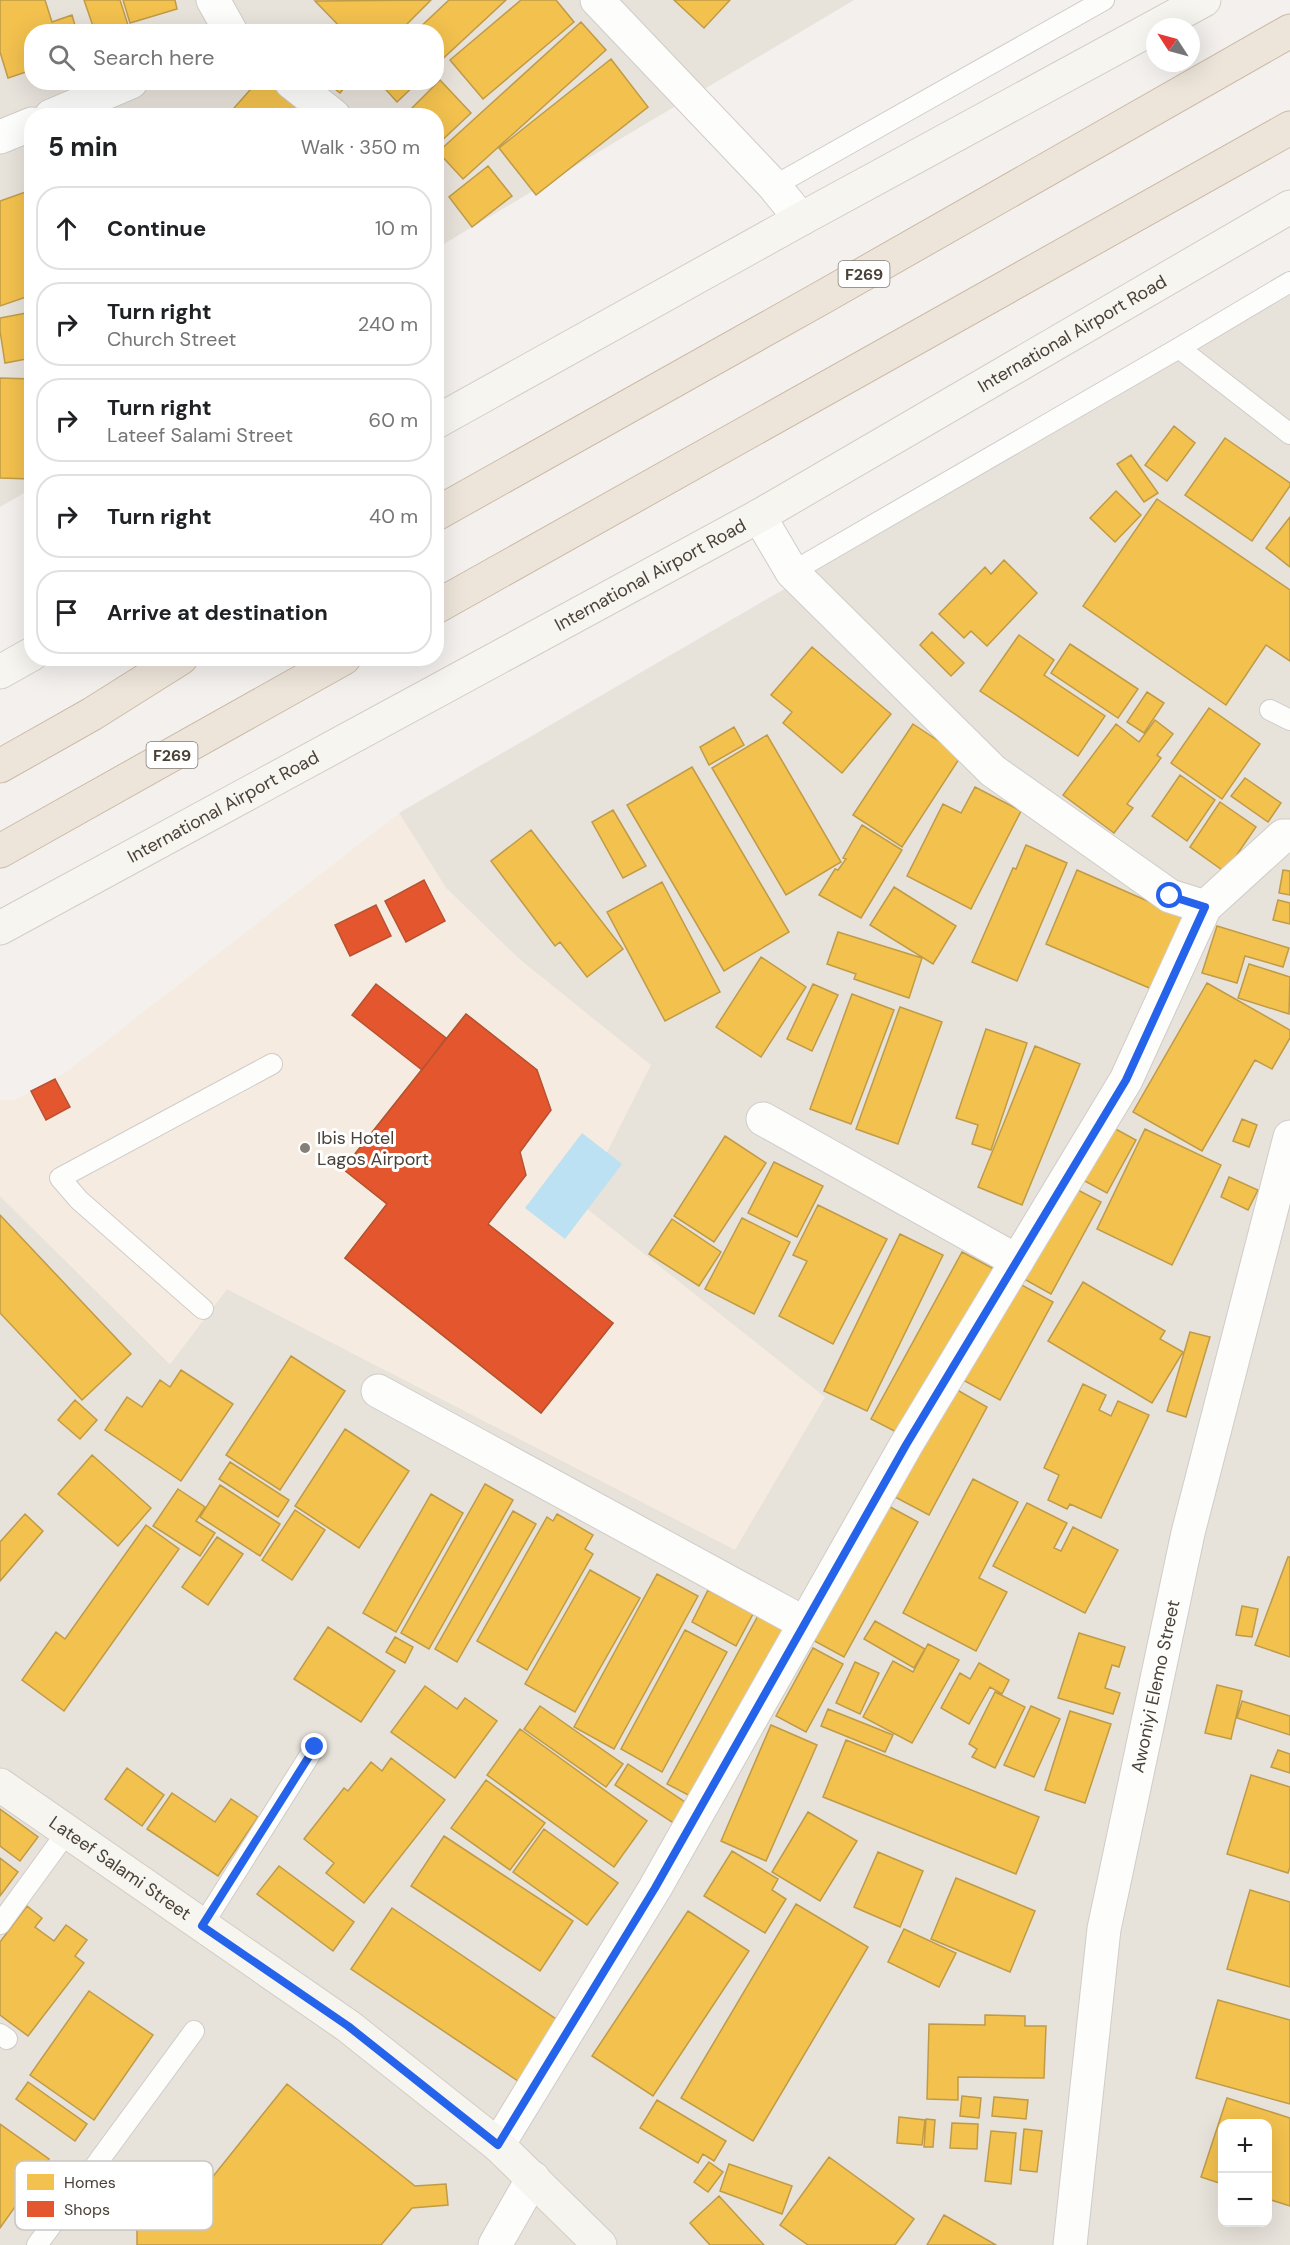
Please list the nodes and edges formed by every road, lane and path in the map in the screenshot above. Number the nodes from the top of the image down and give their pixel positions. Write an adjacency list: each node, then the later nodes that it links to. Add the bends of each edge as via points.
1 (213, 0): 5 (street)
2 (597, 0): 14 (street)
3 (1104, 0): 14 (lane)
4 (1204, 0): 16 (main road)
5 (226, 24)
6 (1290, 31): 21 (highway, F269)
7 (112, 90): 9 (street)
8 (301, 90): 10 (street)
9 (70, 108)
10 (324, 108)
11 (24, 127): 13 (street)
12 (1290, 128): 24 (highway)
13 (0, 137)
14 (774, 186): 16 (street)
15 (1290, 207): 22 (main road, International Airport Road)
16 (801, 219): 19 (main road)
17 (1290, 282): 18 (lane)
18 (1179, 348): 20 (lane); 23 (lane)
19 (444, 418)
20 (1290, 434)
21 (444, 510)
22 (759, 516): 23 (street); 35 (main road, International Airport Road)
23 (792, 572): 34 (street, via 993,771 1170,896)
24 (444, 603)
25 (24, 658): 28 (main road)
26 (168, 666): 31 (highway)
27 (330, 666): 33 (highway, F269)
28 (0, 672)
29 (1270, 710): 30 (lane)
30 (1290, 720)
31 (0, 766)
32 (1290, 836): 34 (street, via 1283,836)
33 (0, 851)
34 (1205, 907): 39 (street, via 1126,1080)
35 (0, 928)
36 (272, 1064): 40 (lane, via 60,1178 79,1200)
37 (763, 1119): 39 (street)
38 (1290, 1137): 56 (street, Awoniyi Elemo Street, via 1188,1533 1104,1929)
39 (1017, 1261): 42 (street)
40 (203, 1309)
41 (378, 1391): 42 (street)
42 (804, 1623): 49 (street, via 655,1888)
43 (315, 1747): 47 (lane)
44 (0, 1785): 45 (main road, Lateef Salami Street)
45 (67, 1832): 46 (lane); 47 (main road, Lateef Salami Street)
46 (0, 1924)
47 (202, 1926): 49 (main road, Lateef Salami Street, via 348,2026)
48 (194, 2031): 50 (lane)
49 (498, 2145): 51 (main road, Lateef Salami Street)
50 (99, 2161)
51 (533, 2178): 54 (street); 55 (main road, Lateef Salami Street)
52 (48, 2230): 53 (lane)
53 (37, 2245)
54 (495, 2245)
55 (600, 2245)
56 (1070, 2245)

